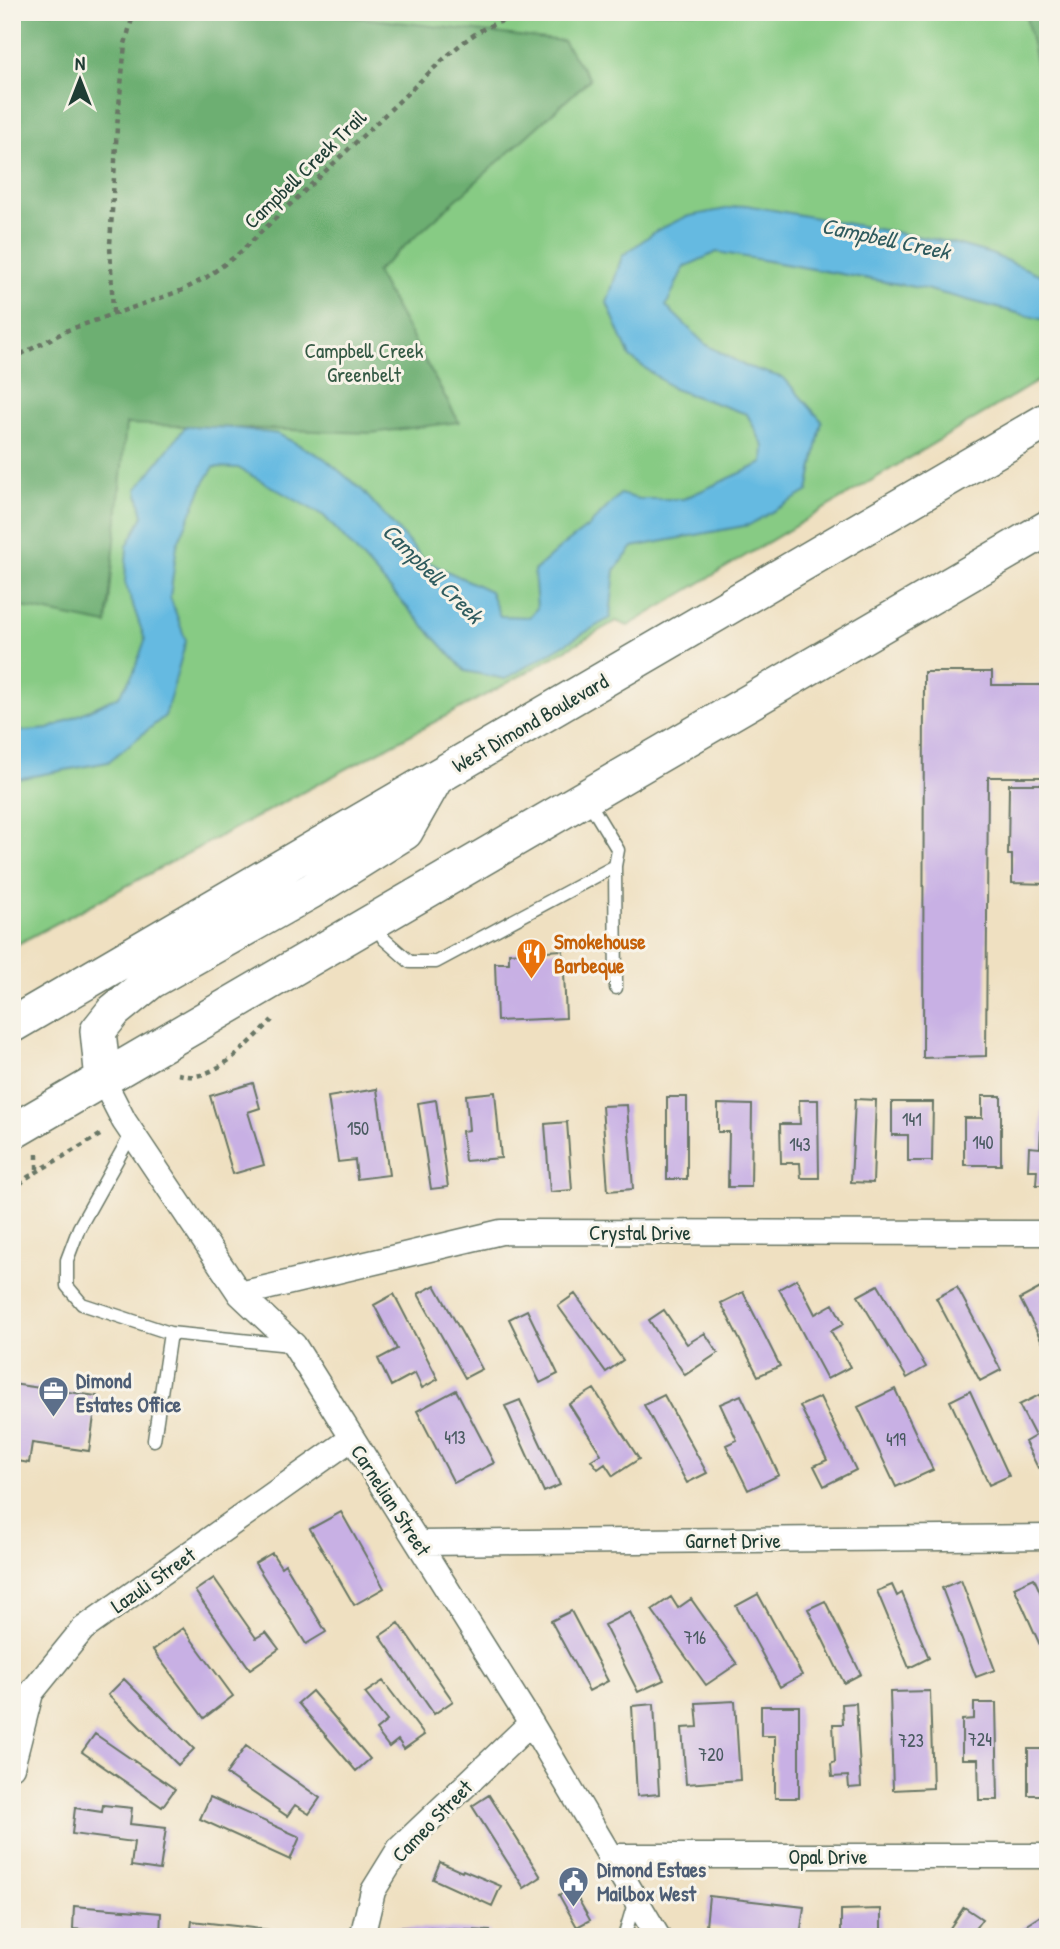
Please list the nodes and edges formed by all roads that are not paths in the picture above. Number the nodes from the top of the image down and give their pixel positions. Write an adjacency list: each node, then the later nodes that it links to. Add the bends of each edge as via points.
1 (1048, 420): 3 (main road, West Dimond Boulevard)
2 (1048, 528): 4 (main road)
3 (435, 779): 8 (main road, West Dimond Boulevard); 9 (main road, via 405,832 151,981 114,1011 98,1031)
4 (586, 798): 5 (lane, via 618,850); 6 (main road)
5 (615, 866): 6 (lane, via 436,962 410,962 384,939); 7 (lane)
6 (374, 922): 9 (main road)
7 (616, 988)
8 (12, 1025)
9 (103, 1080): 10 (street, Carnelian Street); 11 (main road)
10 (128, 1127): 13 (street, Carnelian Street); 14 (lane, via 79,1228 67,1260 67,1286 82,1304)
11 (12, 1132)
12 (1048, 1233): 13 (street, Crystal Drive, via 501,1232)
13 (240, 1294): 15 (street, Carnelian Street)
14 (170, 1333): 15 (lane); 17 (lane)
15 (293, 1345): 16 (street, Carnelian Street)
16 (351, 1439): 19 (street, Carnelian Street); 21 (street, Lazuli Street, via 83,1629 32,1693)
17 (154, 1440)
18 (1048, 1537): 19 (street, Garnet Drive)
19 (419, 1543): 20 (street, Carnelian Street)
20 (531, 1723): 22 (street, Carnelian Street); 25 (street, Cameo Street, via 399,1849 373,1891)
21 (12, 1766)
22 (609, 1856): 23 (street, Opal Drive); 24 (street, Carnelian Street)
23 (1048, 1856)
24 (635, 1899): 26 (lane); 27 (street, Carnelian Street)
25 (362, 1937)
26 (624, 1937)
27 (658, 1937)

